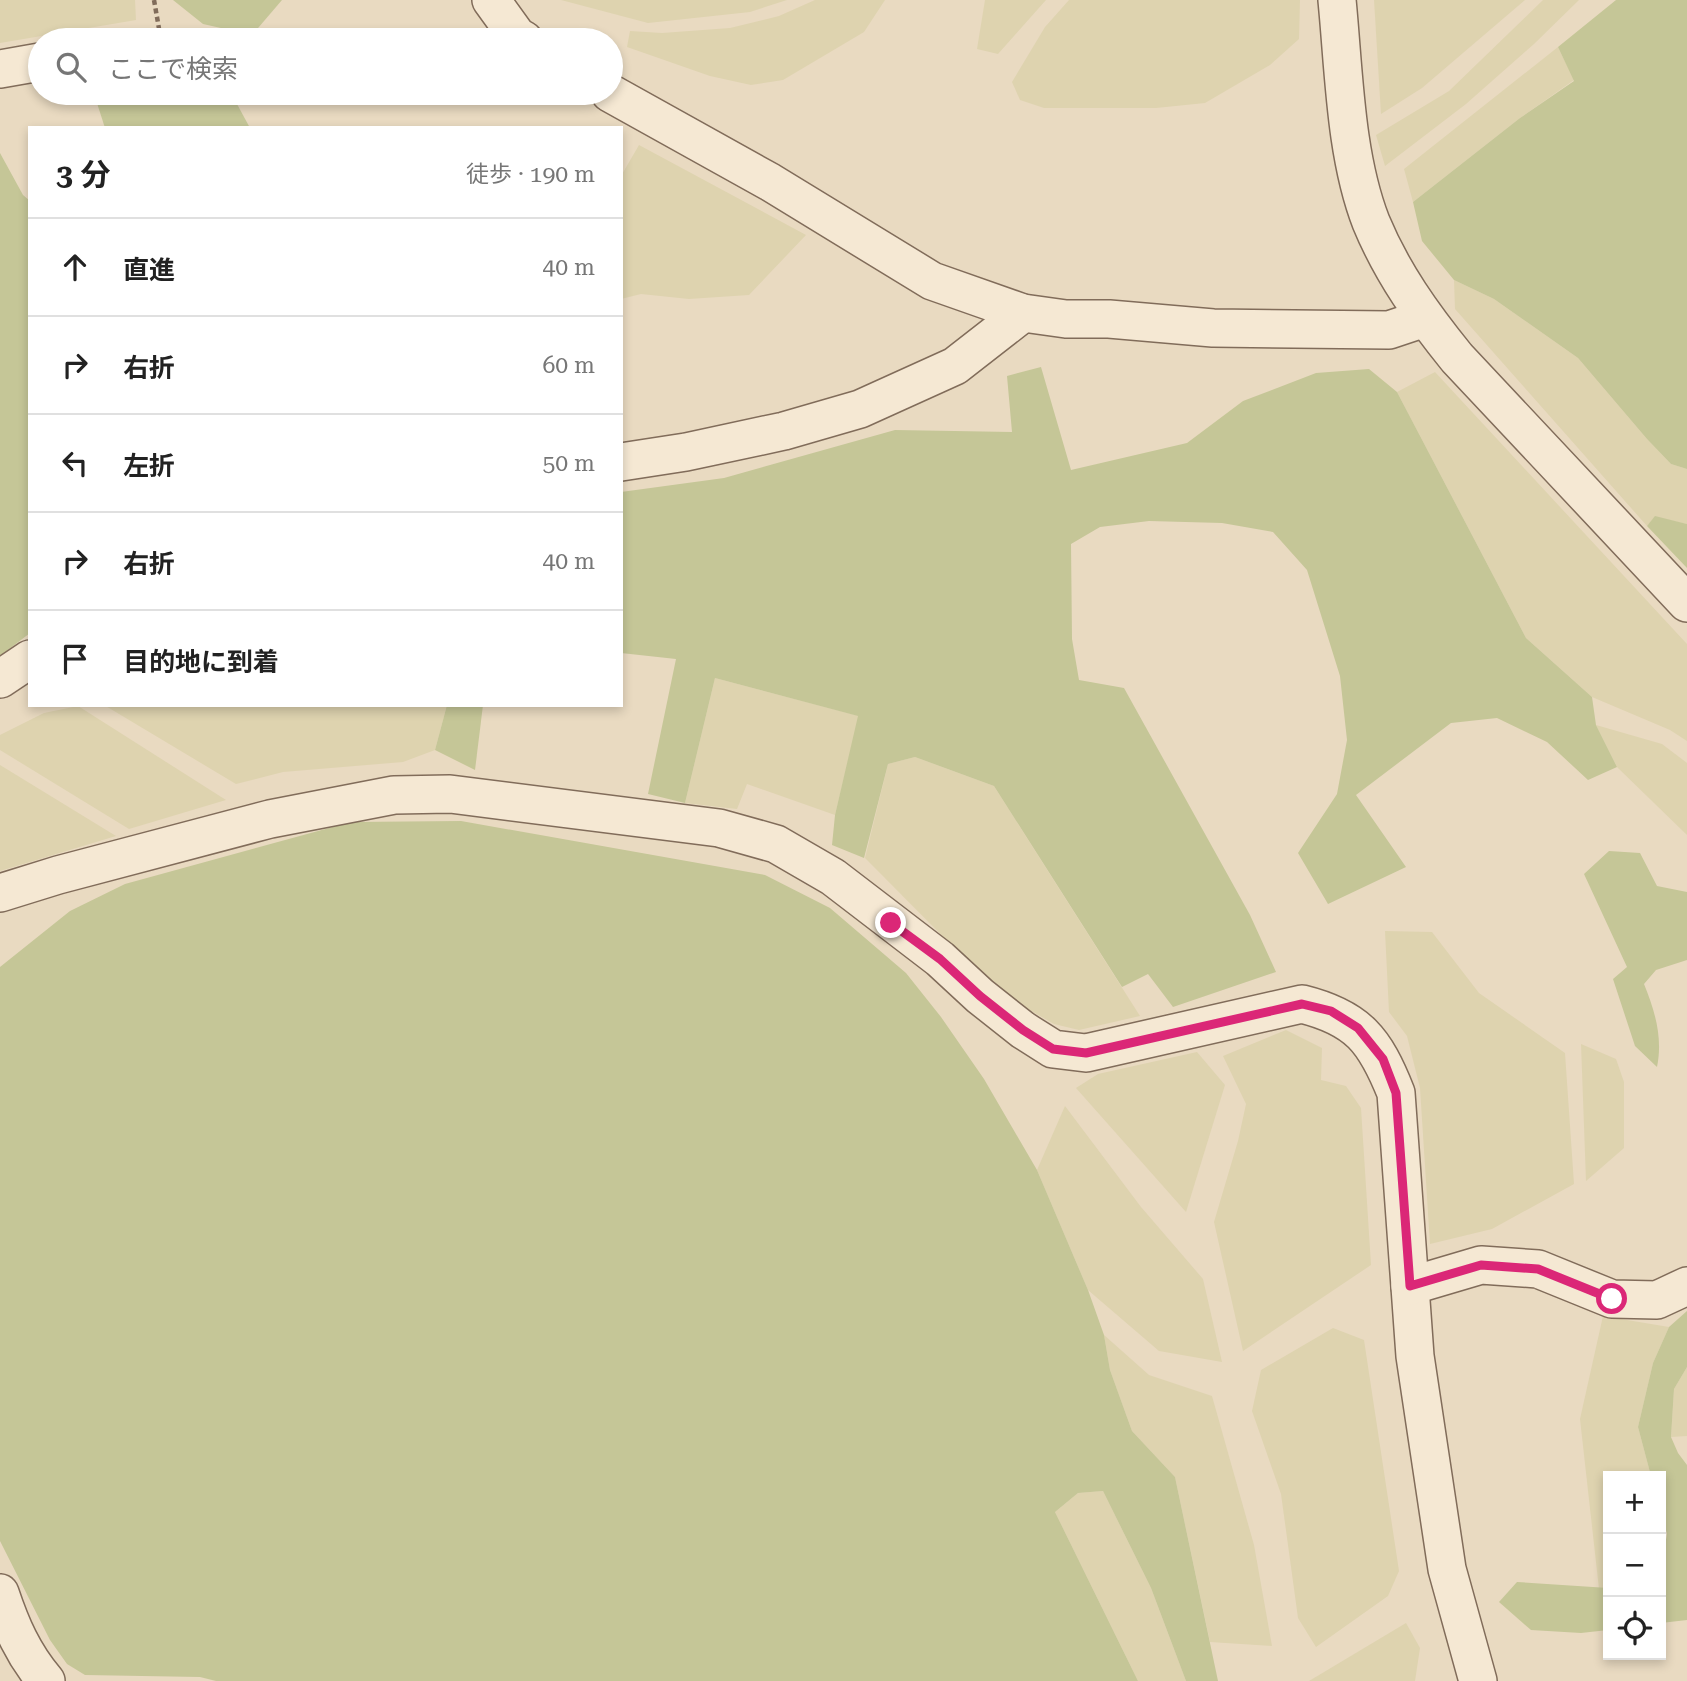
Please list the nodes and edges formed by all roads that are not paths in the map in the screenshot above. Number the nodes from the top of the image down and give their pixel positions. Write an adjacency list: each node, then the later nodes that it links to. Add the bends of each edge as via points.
1 (491, 0): 3 (street)
2 (1337, 0): 8 (street, via 1350,135 1371,221 1396,275)
3 (509, 28)
4 (28, 64): 5 (street)
5 (0, 69)
6 (623, 100): 7 (street, via 770,182 932,281)
7 (1023, 313): 8 (street, via 1213,328 1389,330); 9 (street, via 955,366 860,409 784,431)
8 (1425, 318): 10 (street, via 1531,439)
9 (623, 462)
10 (1687, 603)
11 (28, 660): 12 (street)
12 (0, 679)
13 (0, 894): 14 (street, via 270,819 394,795 450,794 719,828 776,844 833,877 1053,1049 1086,1053 1302,1004 1331,1011 1358,1028 1383,1059 1396,1093)
14 (1410, 1286): 15 (street, via 1481,1265 1538,1269 1612,1299 1657,1300); 18 (street, via 1415,1356 1447,1569)
15 (1687, 1286)
16 (0, 1593): 17 (street, via 13,1631)
17 (46, 1681)
18 (1478, 1681)

